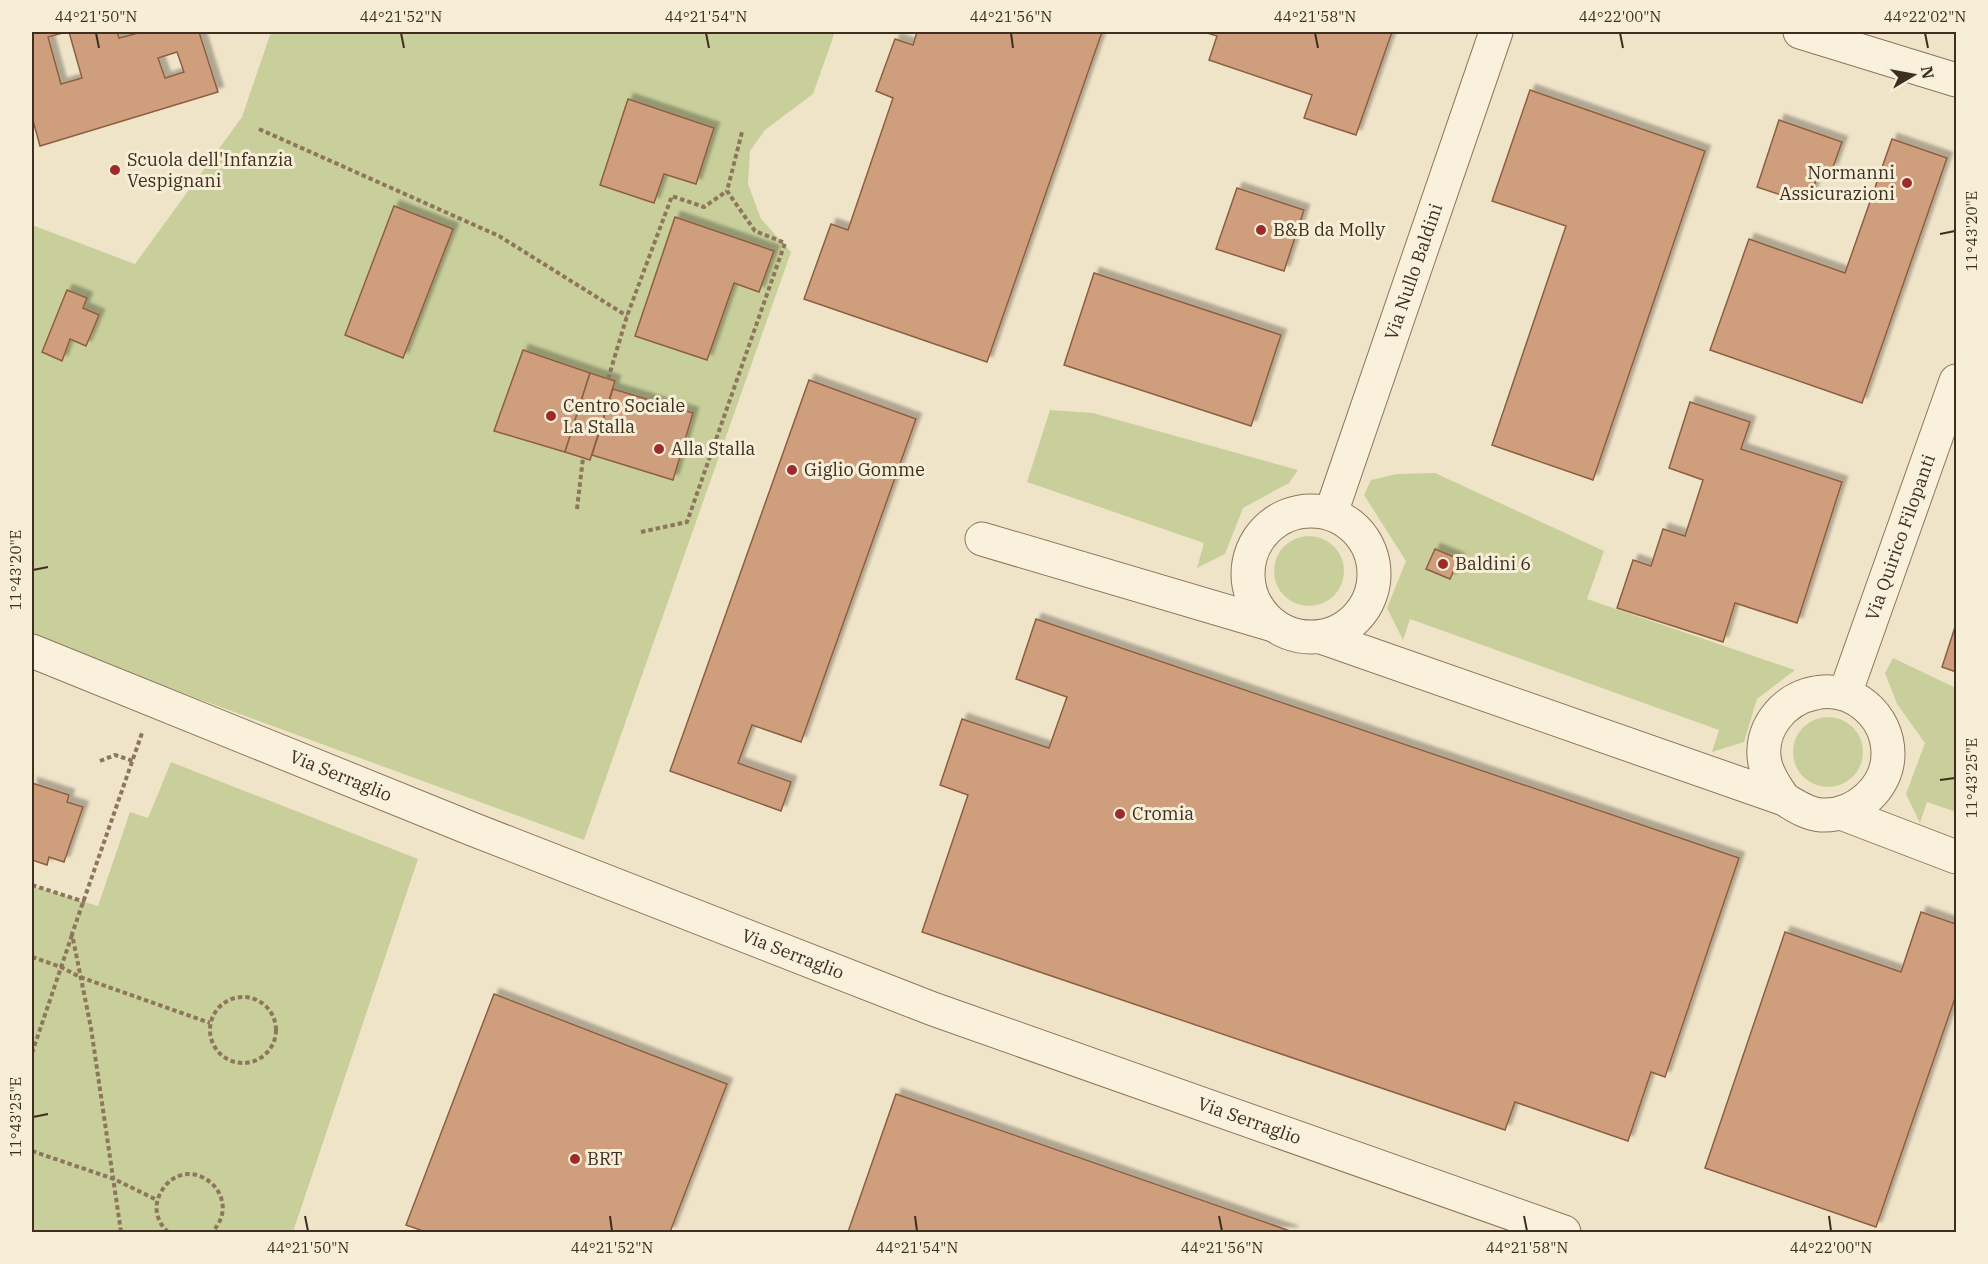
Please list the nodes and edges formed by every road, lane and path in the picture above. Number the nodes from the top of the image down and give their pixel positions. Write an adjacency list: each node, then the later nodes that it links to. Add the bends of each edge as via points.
1 (1496, 32): 12 (street, Via Nullo Baldini)
2 (1800, 32): 3 (street)
3 (1956, 80)
4 (259, 129): 7 (path, via 499,236)
5 (742, 132): 6 (path)
6 (727, 191): 7 (path, via 704,207 672,196); 13 (path, via 755,231 785,243 687,522)
7 (627, 316): 8 (path)
8 (608, 379)
9 (1956, 381): 18 (street, Via Quirico Filopanti)
10 (583, 458): 11 (path)
11 (577, 509)
12 (1331, 513): 15 (street, via 1291,513 1259,536 1250,553 1250,593 1259,611); 16 (street, via 1350,523 1364,538 1372,558 1374,579 1369,599 1358,617 1341,630)
13 (641, 532)
14 (982, 539): 15 (street)
15 (1273, 625): 16 (street, via 1287,634)
16 (1322, 637): 22 (street)
17 (32, 651): 36 (street, Via Serraglio, via 933,1009)
18 (1845, 693): 22 (street, via 1803,695 1786,706 1773,722 1765,741 1765,762); 23 (street, via 1876,717 1885,735 1888,754 1884,774 1874,791 1860,805)
19 (142, 733): 21 (path)
20 (100, 761): 21 (path, via 115,754)
21 (133, 761): 26 (path)
22 (1784, 799): 23 (street, via 1801,810)
23 (1841, 813): 24 (street)
24 (1956, 857)
25 (32, 885): 26 (path)
26 (85, 902): 27 (path)
27 (72, 934): 29 (path); 30 (path)
28 (32, 957): 29 (path)
29 (61, 967): 30 (path); 32 (path)
30 (80, 977): 31 (path); 34 (path)
31 (210, 1023): 31 (path, via 214,1013 231,999 252,998 269,1010 276,1031 274,1042 260,1059 239,1064 228,1061 213,1045)
32 (32, 1053)
33 (32, 1151): 34 (path)
34 (114, 1179): 35 (path); 37 (path)
35 (157, 1200): 38 (path, via 159,1221); 39 (path, via 169,1181 190,1174 201,1176 211,1182 222,1201 220,1223)
36 (1549, 1230)
37 (121, 1233)
38 (168, 1233)
39 (212, 1233)

